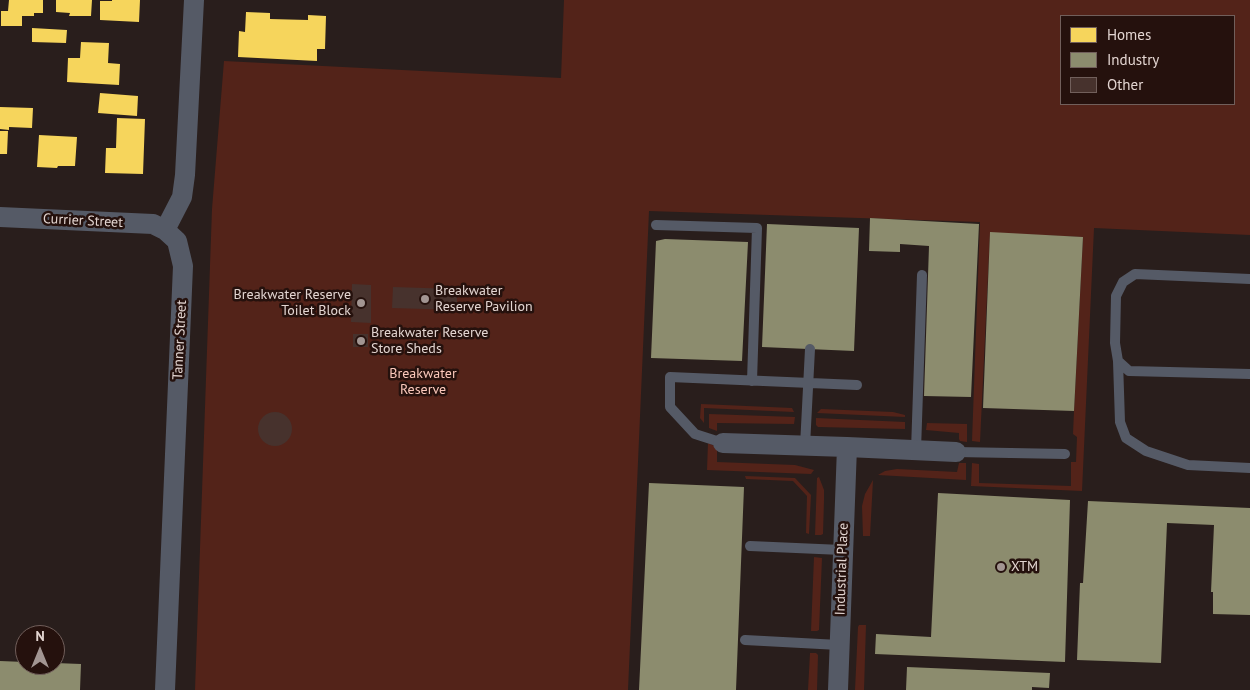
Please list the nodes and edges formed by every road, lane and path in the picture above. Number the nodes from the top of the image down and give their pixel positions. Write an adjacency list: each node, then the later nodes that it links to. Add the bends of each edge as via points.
1 (194, 0): 4 (street, via 186,175 182,197)
2 (0, 217): 4 (street, Currier Street, via 153,224)
3 (656, 225): 10 (lane, via 757,228)
4 (165, 230): 24 (street, Tanner Street, via 177,240 184,266)
5 (922, 275): 16 (lane)
6 (1250, 279): 8 (lane, via 1135,274 1123,282 1116,296)
7 (810, 349): 11 (lane)
8 (1118, 361): 9 (lane, via 1129,371); 19 (lane, via 1120,422 1126,438 1146,451 1188,465)
9 (1250, 374)
10 (752, 381): 11 (lane); 13 (lane, via 670,377 670,407 695,434)
11 (808, 384): 12 (lane); 14 (lane)
12 (857, 385)
13 (723, 443): 14 (street)
14 (805, 446): 15 (street)
15 (847, 448): 16 (street); 21 (street, Industrial Place)
16 (916, 450): 17 (street)
17 (956, 452): 18 (lane)
18 (1065, 454)
19 (1250, 468)
20 (750, 546): 21 (lane)
21 (842, 550): 23 (street, Industrial Place)
22 (745, 640): 23 (lane)
23 (839, 645): 25 (street, Industrial Place)
24 (165, 690)
25 (838, 690)

